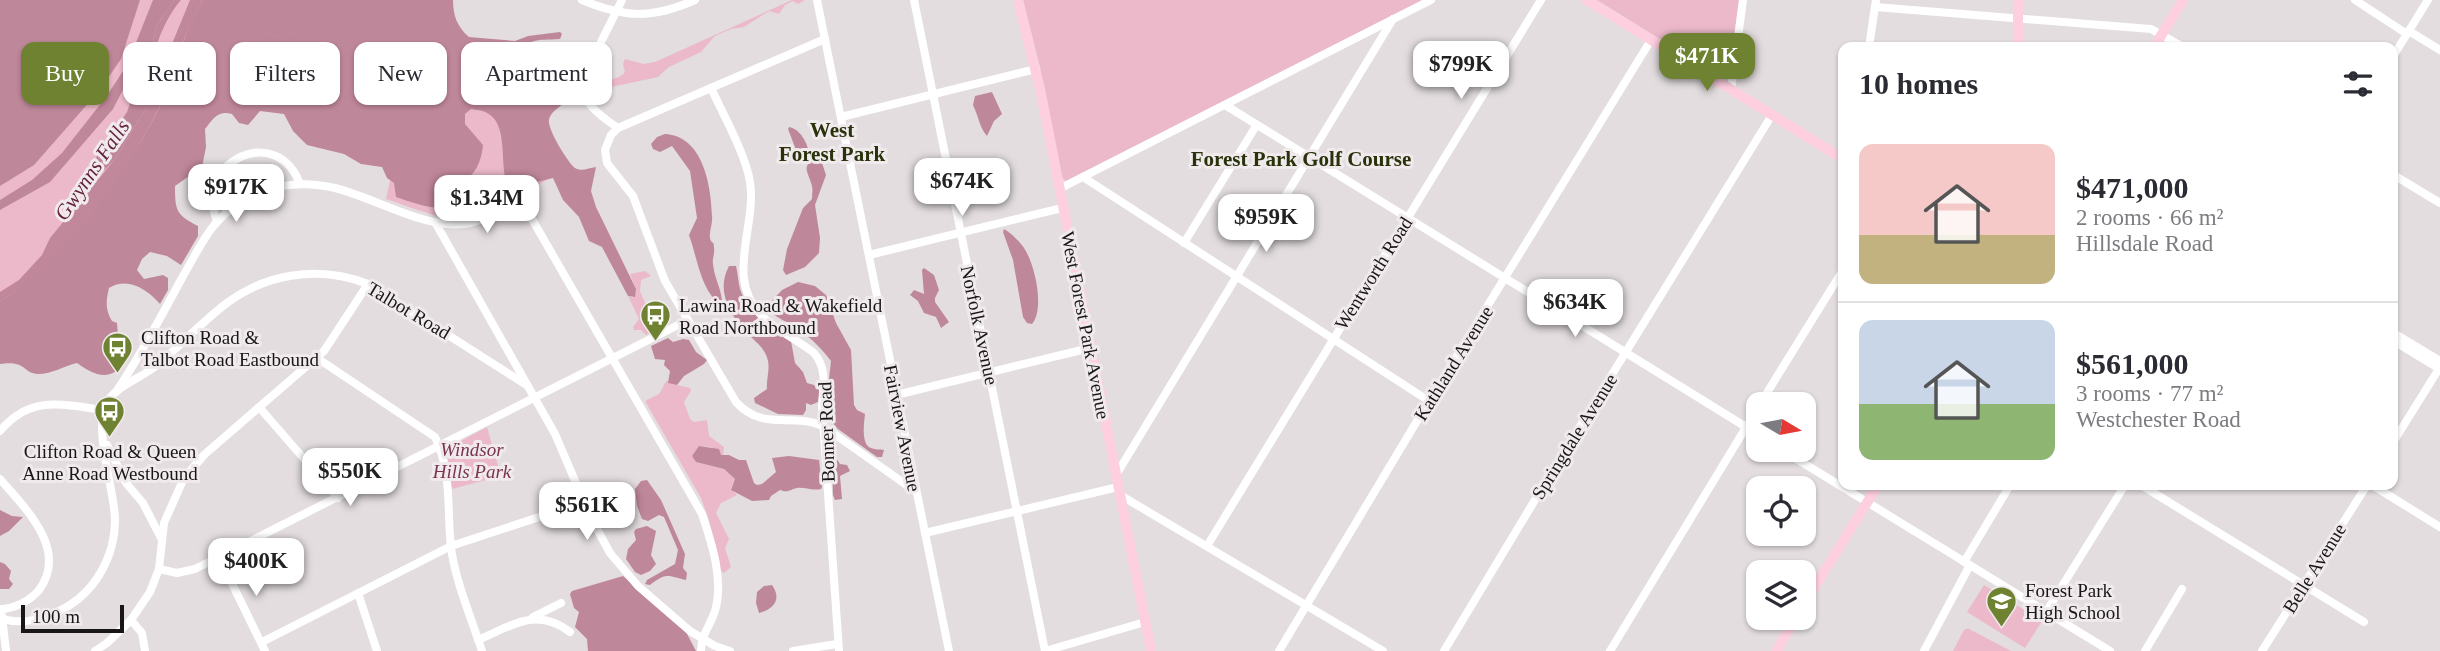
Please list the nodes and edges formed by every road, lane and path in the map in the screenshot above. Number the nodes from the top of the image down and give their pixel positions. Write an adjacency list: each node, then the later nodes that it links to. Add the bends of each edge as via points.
1 (582, 0): 16 (street)
2 (622, 0): 16 (street)
3 (695, 0): 16 (street, via 660,13)
4 (817, 0): 21 (street, Fairview Avenue)
5 (914, 0): 33 (street, Norfolk Avenue)
6 (1018, 0): 30 (main road, West Forest Park Avenue)
7 (1431, 0): 18 (street)
8 (1541, 0): 48 (street, Wentworth Road)
9 (1587, 0): 22 (main road)
10 (1743, 0): 32 (street)
11 (2018, 0): 17 (main road)
12 (2183, 0): 20 (main road)
13 (2355, 0): 19 (street)
14 (2428, 0): 19 (street)
15 (1875, 4): 17 (street); 24 (street)
16 (615, 12): 23 (street)
17 (2017, 18): 20 (street, via 2151,29); 25 (main road)
18 (1393, 19): 35 (street); 41 (street)
19 (2408, 32): 28 (street); 29 (street)
20 (2162, 34): 26 (main road); 27 (street)
21 (825, 39): 31 (street); 37 (street, Fairview Avenue)
22 (1651, 40): 32 (main road); 56 (street, Kathland Avenue)
23 (601, 42)
24 (1870, 42)
25 (2018, 42)
26 (2157, 42)
27 (2175, 42)
28 (2398, 48)
29 (2440, 50)
30 (1036, 69): 33 (street); 45 (main road, West Forest Park Avenue)
31 (711, 88): 39 (street); 77 (street, Bonner Road, via 750,183 744,286 762,316 821,361)
32 (1731, 90): 36 (main road)
33 (933, 94): 37 (street); 51 (street, Norfolk Avenue)
34 (590, 105): 39 (street)
35 (1225, 105): 38 (street); 42 (street)
36 (1772, 115): 40 (main road); 63 (street, Springdale Avenue)
37 (841, 117): 53 (street, Fairview Avenue)
38 (1256, 126): 41 (street); 52 (street)
39 (618, 128): 58 (street, via 605,150 607,163 633,196 665,281)
40 (1838, 156)
41 (1308, 158): 48 (street); 54 (street)
42 (1083, 177): 45 (street); 52 (street)
43 (2398, 178): 46 (street)
44 (300, 184): 49 (street, via 255,194); 49 (street, via 292,167 271,154 242,155 218,177 213,199); 50 (street, via 335,188)
45 (1059, 190): 47 (main road, West Forest Park Avenue)
46 (2440, 204)
47 (1062, 208): 51 (street); 62 (main road, West Forest Park Avenue)
48 (1406, 218): 56 (street); 60 (street, Wentworth Road)
49 (217, 221): 70 (street)
50 (435, 222): 65 (street, via 458,226 481,221 498,210 511,189); 69 (street)
51 (960, 233): 53 (street); 68 (street, Norfolk Avenue)
52 (1184, 243): 54 (street)
53 (869, 255): 72 (street, Fairview Avenue)
54 (1236, 276): 60 (street); 84 (street)
55 (1838, 278): 71 (street)
56 (1504, 279): 63 (street); 74 (street, Kathland Avenue)
57 (368, 284): 64 (street); 69 (street, Talbot Road); 70 (street, Talbot Road, via 313,273 265,282 222,307 158,364)
58 (688, 320): 65 (street); 77 (street, via 742,409 764,419 807,420)
59 (2398, 336): 66 (street)
60 (1332, 338): 74 (street); 104 (street, Wentworth Road)
61 (2398, 344): 67 (street)
62 (1090, 348): 68 (street); 84 (main road, West Forest Park Avenue)
63 (1625, 353): 78 (street); 141 (street, Springdale Avenue)
64 (317, 358): 75 (street); 82 (street, via 425,429)
65 (614, 358): 73 (street); 123 (street, via 695,500 707,530 718,589 714,613)
66 (2440, 362)
67 (2440, 368): 80 (street)
68 (990, 372): 72 (street); 99 (street, Norfolk Avenue)
69 (528, 386): 73 (street)
70 (117, 392): 76 (street, Talbot Road)
71 (1767, 392)
72 (896, 395): 94 (street, Fairview Avenue)
73 (536, 398): 82 (street); 97 (street)
74 (1429, 401): 113 (street, Kathland Avenue)
75 (260, 407): 96 (street); 102 (street, via 184,478)
76 (104, 410): 79 (street, via 37,405); 81 (street)
77 (823, 426): 94 (street); 126 (street, Bonner Road)
78 (1746, 427): 142 (street)
79 (0, 431)
80 (2398, 434)
81 (102, 435): 102 (street); 117 (street, via 115,520 101,572 82,596 55,614 26,621)
82 (440, 446): 96 (street); 103 (street)
83 (1801, 462): 86 (street)
84 (1116, 475): 95 (main road, West Forest Park Avenue)
85 (0, 480): 114 (street, via 34,520 48,557 47,576 36,593)
86 (1838, 485)
87 (1846, 490): 98 (street)
88 (1875, 490): 98 (main road)
89 (2007, 490): 106 (street)
90 (2122, 490): 115 (street)
91 (2149, 490): 108 (street)
92 (2367, 490): 108 (street, Belle Avenue)
93 (2378, 490): 100 (street)
94 (915, 491): 101 (street, Fairview Avenue)
95 (1119, 491): 99 (street); 104 (street); 119 (main road, West Forest Park Avenue)
96 (338, 498): 105 (street)
97 (585, 502): 103 (street); 123 (street, via 605,544 624,570)
98 (1867, 503): 106 (street); 109 (main road)
99 (1017, 511): 101 (street); 137 (street, Norfolk Avenue)
100 (2440, 527)
101 (925, 533): 136 (street, Fairview Avenue)
102 (161, 538): 107 (street)
103 (451, 546): 111 (street); 124 (street)
104 (1207, 546): 113 (street)
105 (219, 557): 107 (street, via 188,572); 125 (street)
106 (1967, 564): 115 (street); 144 (street)
107 (159, 569): 118 (street)
108 (2304, 584): 120 (street); 147 (street, Belle Avenue)
109 (1816, 585)
110 (2182, 589): 146 (street)
111 (358, 593): 125 (street); 131 (street)
112 (561, 603): 116 (street)
113 (1306, 606): 139 (street, Kathland Avenue); 140 (street)
114 (3, 609): 117 (street)
115 (2046, 612): 145 (street)
116 (530, 618): 122 (street, via 553,621); 124 (street)
117 (0, 619): 127 (street)
118 (131, 620): 128 (street); 129 (street, via 142,633)
119 (1145, 622): 137 (street); 138 (main road, West Forest Park Avenue)
120 (2364, 622)
121 (1789, 630): 143 (main road)
122 (569, 632)
123 (701, 638): 133 (street); 134 (street)
124 (478, 640): 132 (street)
125 (262, 642): 130 (street)
126 (838, 648): 135 (street)
127 (6, 651)
128 (95, 651)
129 (145, 651)
130 (265, 651)
131 (377, 651)
132 (482, 651)
133 (701, 651)
134 (730, 651)
135 (793, 651)
136 (949, 651)
137 (1045, 651)
138 (1151, 651)
139 (1279, 651)
140 (1382, 651)
141 (1444, 651)
142 (1610, 651)
143 (1776, 651)
144 (1924, 651)
145 (2110, 651)
146 (2145, 651)
147 (2262, 651)

